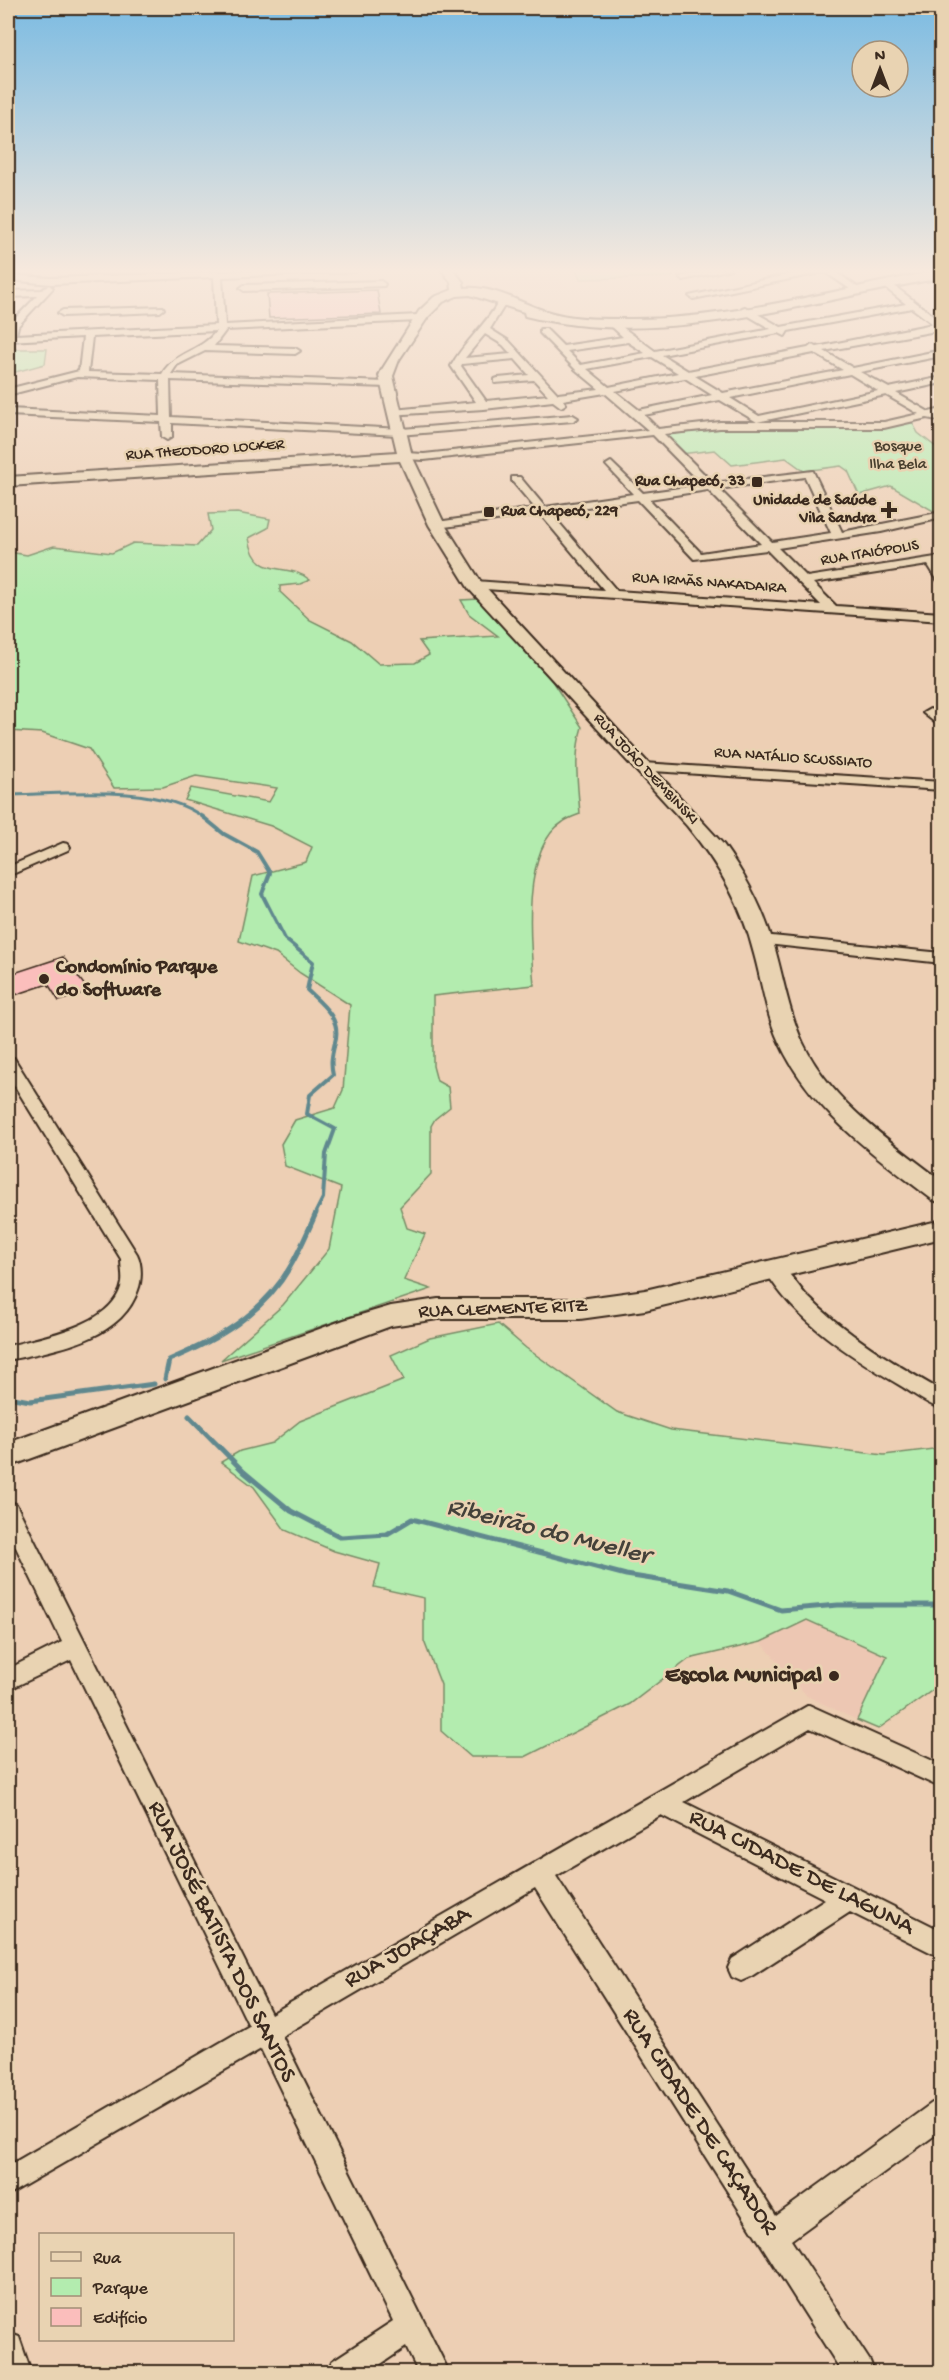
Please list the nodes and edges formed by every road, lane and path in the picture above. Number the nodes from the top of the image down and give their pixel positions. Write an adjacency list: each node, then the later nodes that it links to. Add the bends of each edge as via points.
1 (49, 380): 18 (street)
2 (165, 380): 29 (street)
3 (255, 380): 14 (street)
4 (386, 380): 16 (main road)
5 (465, 380): 22 (street)
6 (507, 380): 15 (street)
7 (539, 380): 21 (street)
8 (595, 380): 17 (street)
9 (661, 380): 17 (street)
10 (695, 380): 20 (street)
11 (801, 380): 20 (street)
12 (868, 380): 19 (street)
13 (942, 380): 19 (street)
14 (282, 381): 16 (street)
15 (498, 381)
16 (386, 385): 25 (main road, RUA JOÃO DEMBINSKI)
17 (609, 390): 21 (street); 26 (street)
18 (8, 392)
19 (888, 392): 27 (street); 30 (street)
20 (721, 396): 26 (street); 30 (street)
21 (556, 399): 22 (street); 28 (street)
22 (484, 406): 25 (street)
23 (8, 412): 29 (street)
24 (942, 412): 27 (street)
25 (393, 413): 33 (main road, RUA JOÃO DEMBINSKI)
26 (637, 413): 34 (street)
27 (929, 415): 31 (street); 32 (street, via 876,425)
28 (573, 418): 33 (street); 36 (street)
29 (167, 419): 33 (street); 35 (street)
30 (757, 419): 32 (street)
31 (942, 422)
32 (720, 425): 34 (street)
33 (398, 431): 37 (main road, RUA JOÃO DEMBINSKI)
34 (656, 432): 36 (street); 41 (street)
35 (167, 437)
36 (592, 439): 37 (street)
37 (405, 456): 40 (main road, RUA THEODORO LOCKER); 45 (main road, RUA JOÃO DEMBINSKI)
38 (611, 465): 42 (street)
39 (516, 479): 43 (street)
40 (8, 482)
41 (710, 487): 42 (street); 46 (street, via 809,473); 47 (street)
42 (640, 497): 43 (street); 47 (street, via 698,557)
43 (542, 510): 45 (street); 52 (street)
44 (942, 515): 46 (street)
45 (437, 525): 51 (main road, RUA JOÃO DEMBINSKI)
46 (838, 536): 47 (street)
47 (769, 546): 50 (street)
48 (937, 560): 49 (street); 50 (street, RUA ITAIÓPOLIS)
49 (942, 579)
50 (803, 581): 53 (street)
51 (474, 585): 52 (street, RUA IRMÃS NAKADAIRA); 57 (main road, RUA JOÃO DEMBINSKI)
52 (613, 594): 53 (street, RUA IRMÃS NAKADAIRA)
53 (832, 609): 54 (street, RUA IRMÃS NAKADAIRA)
54 (942, 617)
55 (930, 713): 56 (street)
56 (942, 724)
57 (643, 767): 58 (street, RUA NATÁLIO SCUSSIATO); 61 (main road, RUA JOÃO DEMBINSKI, via 723,858 746,895)
58 (942, 786)
59 (63, 847): 60 (street)
60 (8, 872)
61 (762, 940): 62 (street); 64 (main road, RUA JOÃO DEMBINSKI, via 786,1029 797,1055 818,1086 855,1123)
62 (942, 958)
63 (8, 1062): 67 (street, via 130,1259 132,1282 122,1307 102,1323 65,1338)
64 (942, 1194)
65 (942, 1229): 66 (main road, RUA CLEMENTE RITZ)
66 (774, 1270): 68 (street, via 805,1308 839,1338); 69 (main road, RUA CLEMENTE RITZ, via 611,1306 461,1307 392,1316)
67 (8, 1353)
68 (942, 1401)
69 (8, 1455)
70 (8, 1510): 71 (street, RUA JOSÉ BATISTA DOS SANTOS)
71 (75, 1647): 72 (street); 79 (street, RUA JOSÉ BATISTA DOS SANTOS)
72 (8, 1680)
73 (942, 1778): 74 (street, RUA JOAÇABA, via 809,1716)
74 (660, 1802): 75 (street, RUA JOAÇABA); 76 (street, RUA CIDADE DE LAGUNA)
75 (539, 1872): 79 (street, RUA JOAÇABA); 82 (street, RUA CIDADE DE CAÇADOR)
76 (849, 1898): 77 (street, RUA CIDADE DE LAGUNA); 78 (street)
77 (942, 1945)
78 (741, 1968)
79 (265, 2031): 81 (street, RUA JOAÇABA); 83 (street, RUA JOSÉ BATISTA DOS SANTOS)
80 (942, 2113): 82 (street)
81 (8, 2181)
82 (772, 2236): 88 (street, RUA CIDADE DE CAÇADOR)
83 (412, 2326): 86 (street); 87 (street, RUA JOSÉ BATISTA DOS SANTOS)
84 (8, 2348): 85 (street)
85 (16, 2373)
86 (343, 2373)
87 (434, 2373)
88 (859, 2373)

